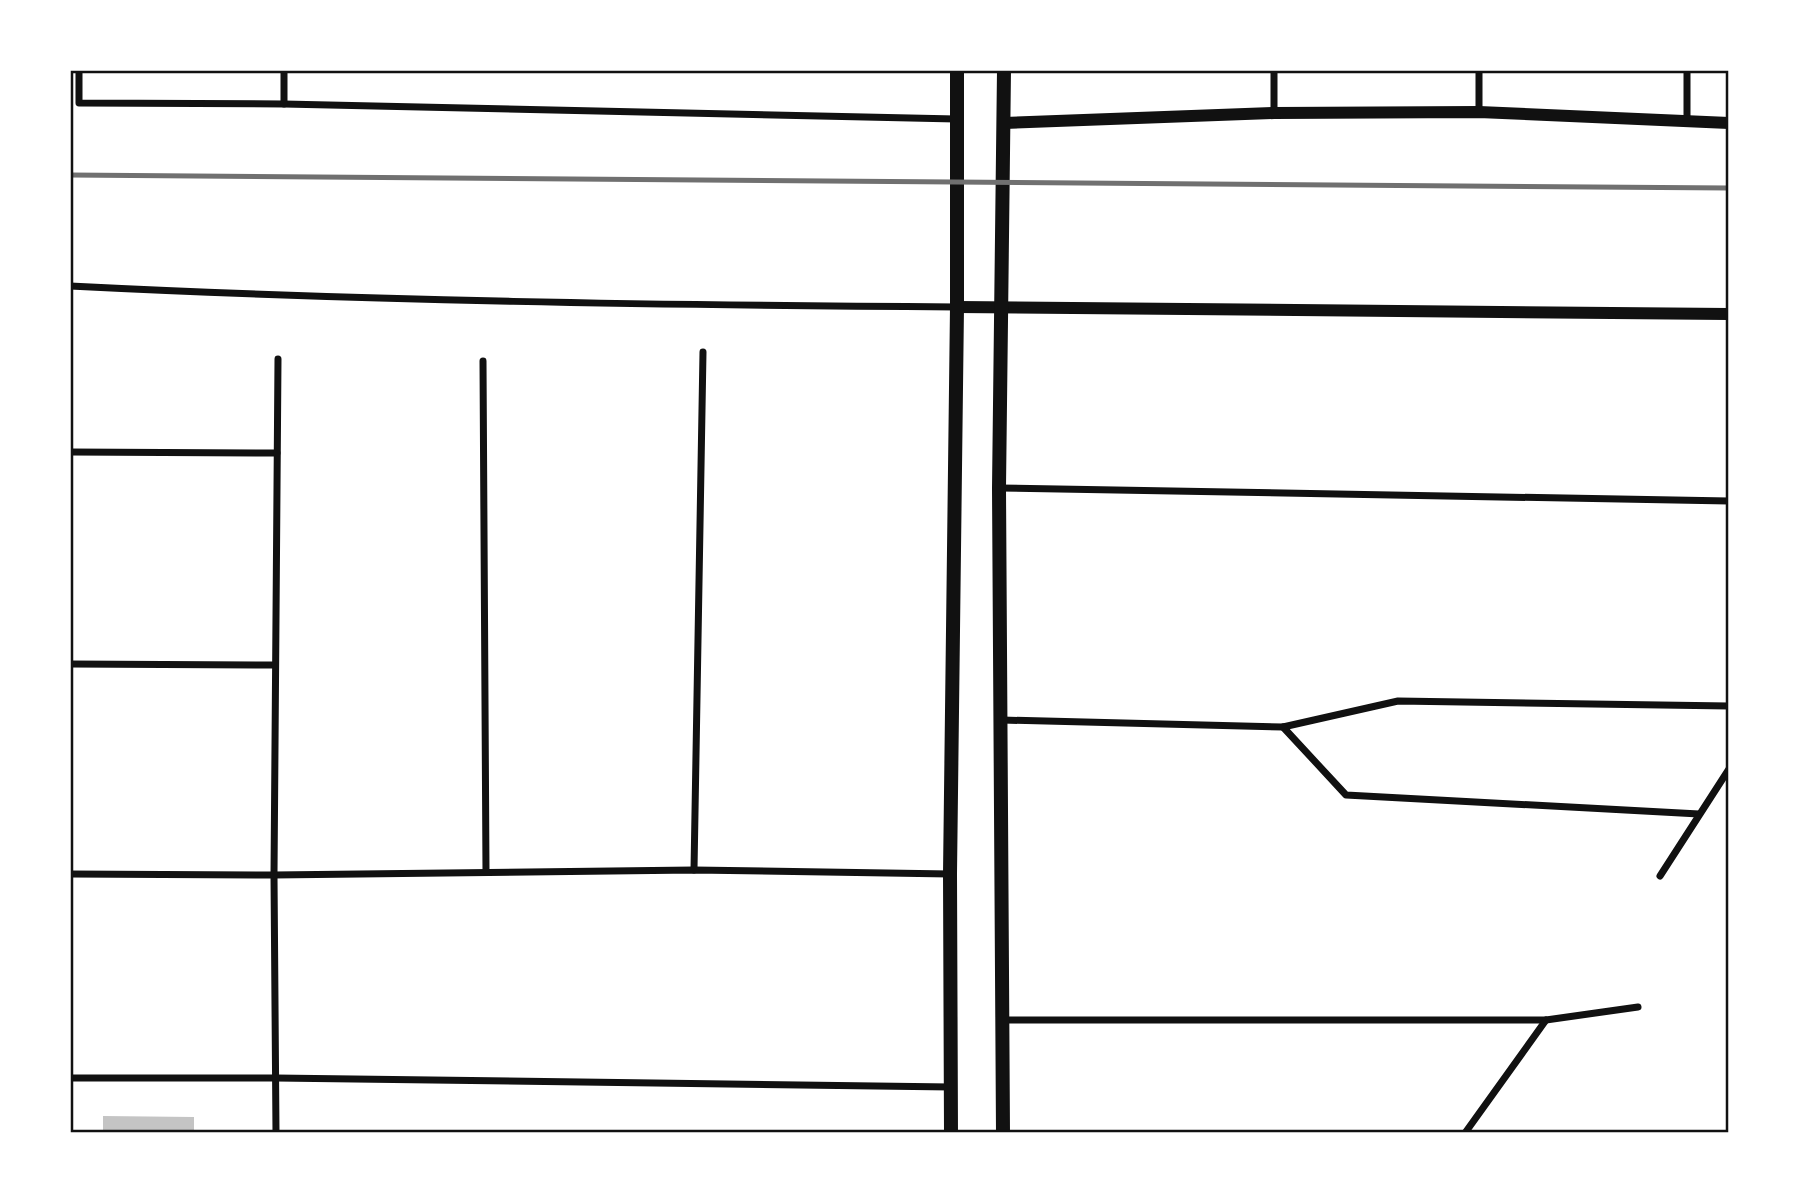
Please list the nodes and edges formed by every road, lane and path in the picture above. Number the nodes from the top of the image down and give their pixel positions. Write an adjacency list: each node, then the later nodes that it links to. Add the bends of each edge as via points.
1 (79, 70): 8 (street, via 79,103)
2 (284, 70): 8 (street)
3 (957, 70): 11 (main road)
4 (1004, 70): 12 (main road)
5 (1274, 70): 10 (street)
6 (1479, 70): 9 (street)
7 (1687, 70): 13 (street)
8 (284, 104): 11 (street)
9 (1479, 112): 10 (street); 13 (street)
10 (1274, 113): 12 (street)
11 (956, 119): 16 (main road)
12 (1004, 123): 17 (main road)
13 (1687, 123): 14 (street)
14 (1729, 123)
15 (70, 286): 16 (street, via 284,297)
16 (957, 307): 17 (street); 37 (main road)
17 (1002, 308): 18 (street); 24 (main road)
18 (1729, 314)
19 (703, 352): 33 (street)
20 (278, 359): 23 (street)
21 (483, 361): 34 (street)
22 (70, 452): 23 (street)
23 (277, 453): 27 (street)
24 (999, 488): 25 (street); 29 (main road)
25 (1729, 501)
26 (70, 664): 27 (street)
27 (275, 665): 36 (street)
28 (1729, 706): 30 (street, via 1398,701)
29 (1002, 720): 30 (street); 40 (main road)
30 (1283, 727): 32 (street, via 1346,795)
31 (1729, 769): 32 (street)
32 (1699, 814): 38 (street)
33 (694, 870): 34 (street); 37 (street)
34 (486, 872): 36 (street)
35 (70, 874): 36 (street)
36 (274, 874): 43 (street)
37 (950, 874): 44 (main road)
38 (1660, 876)
39 (1638, 1007): 41 (street)
40 (1003, 1020): 41 (street); 47 (main road)
41 (1546, 1020): 48 (street)
42 (70, 1078): 43 (street)
43 (276, 1078): 44 (street); 45 (street)
44 (952, 1087): 46 (main road)
45 (276, 1133)
46 (951, 1133)
47 (1003, 1133)
48 (1465, 1133)

